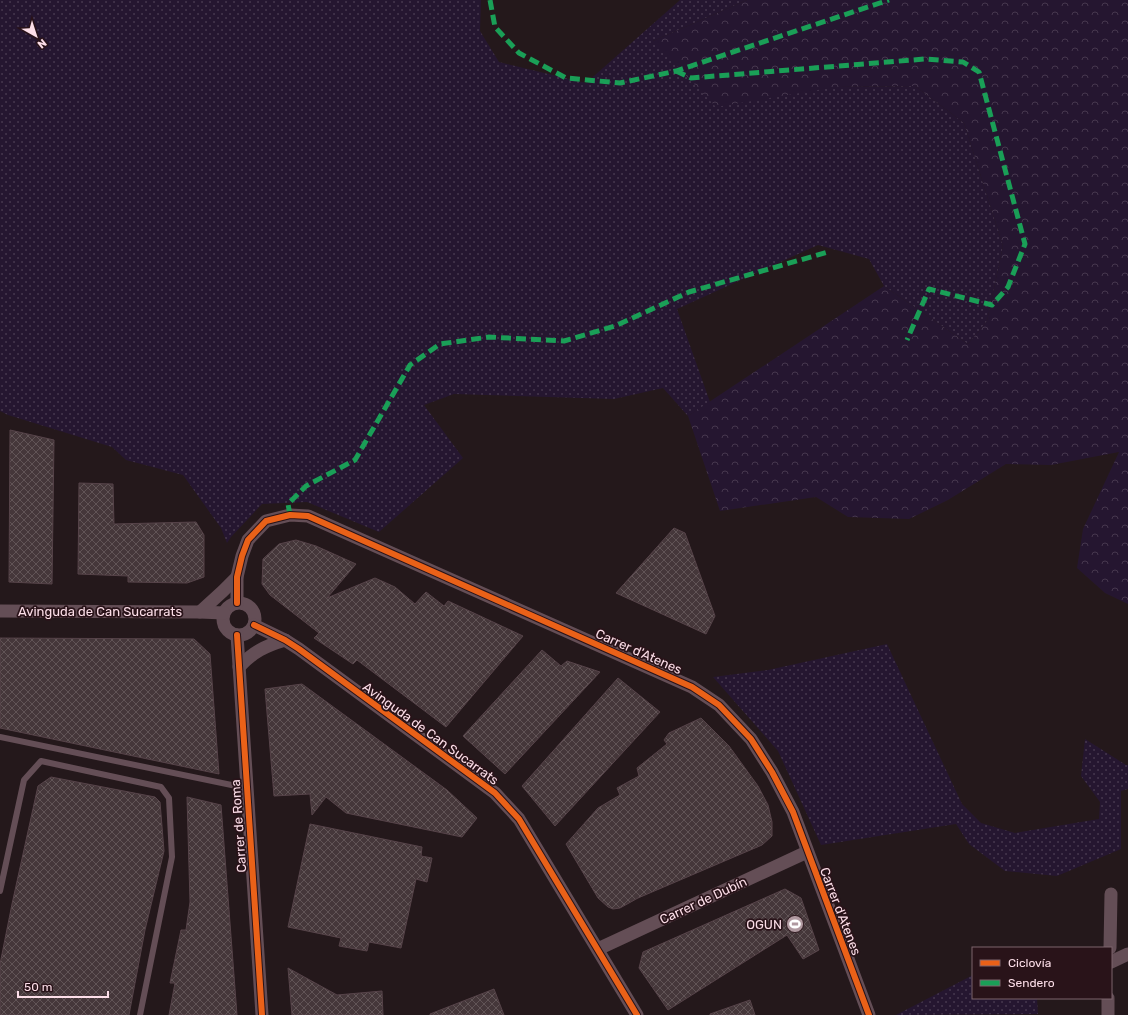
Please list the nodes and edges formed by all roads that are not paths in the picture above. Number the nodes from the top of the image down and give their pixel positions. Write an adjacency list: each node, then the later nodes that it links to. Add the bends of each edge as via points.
1 (237, 577): 2 (street); 4 (street, Avinguda de Can Sucarrats); 12 (street, Carrer d'Atenes, via 248,540 266,521 290,515 308,516 692,687 719,704 751,739 793,812)
2 (237, 603): 5 (street); 6 (street, via 252,609)
3 (0, 611): 4 (street, Avinguda de Can Sucarrats)
4 (200, 612): 5 (street, Avinguda de Can Sucarrats)
5 (224, 613): 7 (street, via 225,627)
6 (254, 625): 7 (street, via 248,633); 8 (street, Avinguda de Can Sucarrats)
7 (237, 635): 9 (street, Carrer de Roma)
8 (285, 640): 9 (street, via 264,647); 16 (street, Avinguda de Can Sucarrats, via 495,793 519,819)
9 (239, 666): 11 (street, Carrer de Roma)
10 (0, 737): 11 (lane)
11 (246, 788): 21 (street, Carrer de Roma)
12 (807, 852): 16 (street, Carrer de Dubín); 23 (street, Carrer d'Atenes)
13 (0, 891): 20 (lane, via 24,780 41,761 161,787 169,798 172,857)
14 (1111, 894): 15 (street)
15 (1110, 947)
16 (598, 949): 22 (street, Avinguda de Can Sucarrats)
17 (1128, 954): 18 (street)
18 (1112, 962)
19 (1108, 999): 24 (street)
20 (140, 1015)
21 (262, 1015)
22 (637, 1015)
23 (869, 1015)
24 (1108, 1015)

